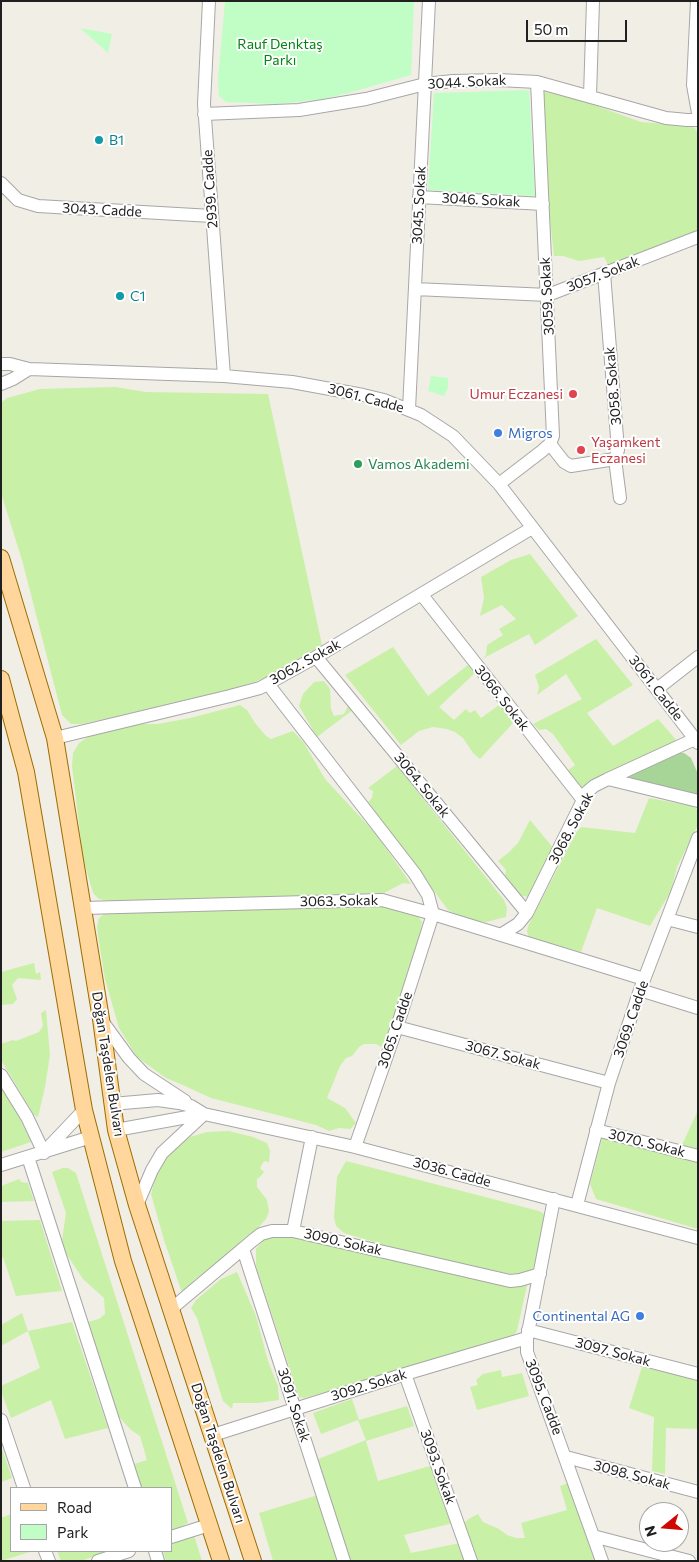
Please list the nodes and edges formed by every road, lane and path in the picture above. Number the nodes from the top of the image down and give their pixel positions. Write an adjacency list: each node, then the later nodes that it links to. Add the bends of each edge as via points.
1 (208, 1): 9 (street, 2939. Cadde)
2 (429, 1): 6 (street, 3045. Sokak)
3 (593, 1): 7 (street)
4 (697, 1): 8 (street, via 693,85)
5 (537, 82): 6 (street, 3044. Sokak, via 499,80); 7 (street, 3044. Sokak); 13 (street, 3059. Sokak)
6 (425, 84): 9 (street, 3044. Sokak, via 326,107); 12 (street, 3045. Sokak)
7 (590, 96): 10 (street, 3044. Sokak, via 666,118)
8 (698, 113)
9 (204, 114): 14 (street, 2939. Cadde)
10 (698, 120)
11 (1, 183): 14 (street, 3043. Cadde, via 15,198 38,206)
12 (420, 197): 13 (street, 3046. Sokak); 17 (street, 3045. Sokak)
13 (543, 204): 18 (street, 3059. Sokak)
14 (212, 216): 21 (street, 2939. Cadde)
15 (698, 238): 16 (street, 3057. Sokak)
16 (604, 273): 18 (street, 3057. Sokak); 25 (street, 3058. Sokak, via 618,450)
17 (415, 289): 18 (street, 3057. Sokak); 23 (street, 3045. Sokak)
18 (548, 295): 24 (street, 3059. Sokak, via 553,436)
19 (1, 364): 20 (street, 3061. Cadde)
20 (29, 369): 21 (street, 3061. Cadde); 22 (street)
21 (224, 376): 23 (street, 3061. Cadde, via 338,389)
22 (1, 384)
23 (409, 409): 26 (street, 3061. Cadde, via 453,436)
24 (550, 444): 25 (street, via 571,466); 26 (street)
25 (615, 459): 27 (street, 3058. Sokak)
26 (499, 484): 28 (street, 3061. Cadde)
27 (620, 498)
28 (532, 528): 30 (street, 3062. Sokak); 35 (street, 3061. Cadde)
29 (1, 558): 36 (main road, Doğan Taşdelen Bulvarı)
30 (422, 595): 31 (street, 3062. Sokak); 39 (street, 3066. Sokak)
31 (316, 657): 34 (street, 3062. Sokak); 43 (street, 3064. Sokak)
32 (698, 657): 35 (street)
33 (1, 679): 55 (main road, Doğan Taşdelen Bulvarı, via 26,772)
34 (268, 684): 36 (street, 3062. Sokak, via 239,694); 44 (street, via 415,874 428,895)
35 (657, 689): 37 (street, 3061. Cadde)
36 (55, 738): 42 (main road, Doğan Taşdelen Bulvarı)
37 (696, 741): 38 (street, 3068. Sokak)
38 (608, 779): 39 (street, 3068. Sokak, via 594,786); 40 (street)
39 (583, 800): 43 (street, 3068. Sokak)
40 (698, 802)
41 (698, 838): 45 (street, 3069. Cadde)
42 (83, 908): 44 (street, 3063. Sokak, via 375,900); 50 (main road, Doğan Taşdelen Bulvarı)
43 (527, 913): 47 (street, 3068. Sokak, via 518,924)
44 (433, 914): 47 (street, 3063. Sokak); 51 (street, 3065. Cadde)
45 (667, 920): 46 (street); 48 (street, 3069. Cadde)
46 (698, 927)
47 (502, 934): 48 (street, 3063. Sokak)
48 (642, 984): 49 (street, 3063. Sokak); 53 (street, 3069. Cadde)
49 (698, 1008)
50 (101, 1019): 54 (main road, Doğan Taşdelen Bulvarı); 56 (street, via 144,1074)
51 (397, 1027): 53 (street, 3067. Sokak); 61 (street, 3065. Cadde)
52 (1, 1075): 62 (street, via 27,1116)
53 (609, 1083): 58 (street, 3069. Cadde)
54 (112, 1104): 55 (main road); 56 (street, 3036. Cadde, via 168,1101 191,1106); 57 (main road, Doğan Taşdelen Bulvarı)
55 (84, 1110): 59 (main road, Doğan Taşdelen Bulvarı); 62 (street)
56 (204, 1114): 57 (street, 3036. Cadde); 60 (street, 3036. Cadde); 67 (street, via 162,1154)
57 (116, 1130): 59 (main road); 67 (main road, Doğan Taşdelen Bulvarı)
58 (596, 1130): 63 (street, 3070. Sokak); 68 (street, 3069. Cadde)
59 (90, 1137): 62 (street); 84 (main road, Doğan Taşdelen Bulvarı, via 119,1246)
60 (312, 1137): 61 (street, 3036. Cadde); 69 (street)
61 (356, 1147): 66 (street, 3036. Cadde)
62 (44, 1153): 64 (street)
63 (698, 1156)
64 (28, 1157): 65 (street); 82 (street)
65 (1, 1165)
66 (554, 1199): 68 (street, 3036. Cadde); 72 (street, 3095. Cadde)
67 (137, 1205): 73 (main road, Doğan Taşdelen Bulvarı)
68 (577, 1205): 70 (street, 3036. Cadde)
69 (293, 1231): 71 (street, 3090. Sokak, via 261,1234); 72 (street, 3090. Sokak, via 510,1280)
70 (698, 1238)
71 (243, 1249): 73 (street, 3090. Sokak); 77 (street, 3091. Sokak)
72 (540, 1274): 74 (street, 3095. Cadde)
73 (170, 1310): 79 (main road, Doğan Taşdelen Bulvarı)
74 (527, 1334): 75 (street, 3092. Sokak); 76 (street, 3097. Sokak); 80 (street, 3095. Cadde, via 528,1358)
75 (405, 1374): 77 (street, 3092. Sokak); 92 (street, 3093. Sokak)
76 (698, 1374)
77 (295, 1409): 79 (street, 3092. Sokak); 91 (street, 3091. Sokak)
78 (1, 1420): 81 (street)
79 (213, 1435): 90 (main road, Doğan Taşdelen Bulvarı)
80 (566, 1457): 83 (street, 3098. Sokak); 85 (street, 3095. Cadde)
81 (24, 1487)
82 (135, 1487)
83 (698, 1492)
84 (209, 1525): 86 (street); 89 (main road, Doğan Taşdelen Bulvarı)
85 (593, 1536): 93 (street, 3095. Cadde); 94 (street)
86 (172, 1537)
87 (126, 1552): 88 (street)
88 (98, 1561)
89 (221, 1561)
90 (253, 1561)
91 (344, 1561)
92 (472, 1561)
93 (602, 1561)
94 (689, 1561)

